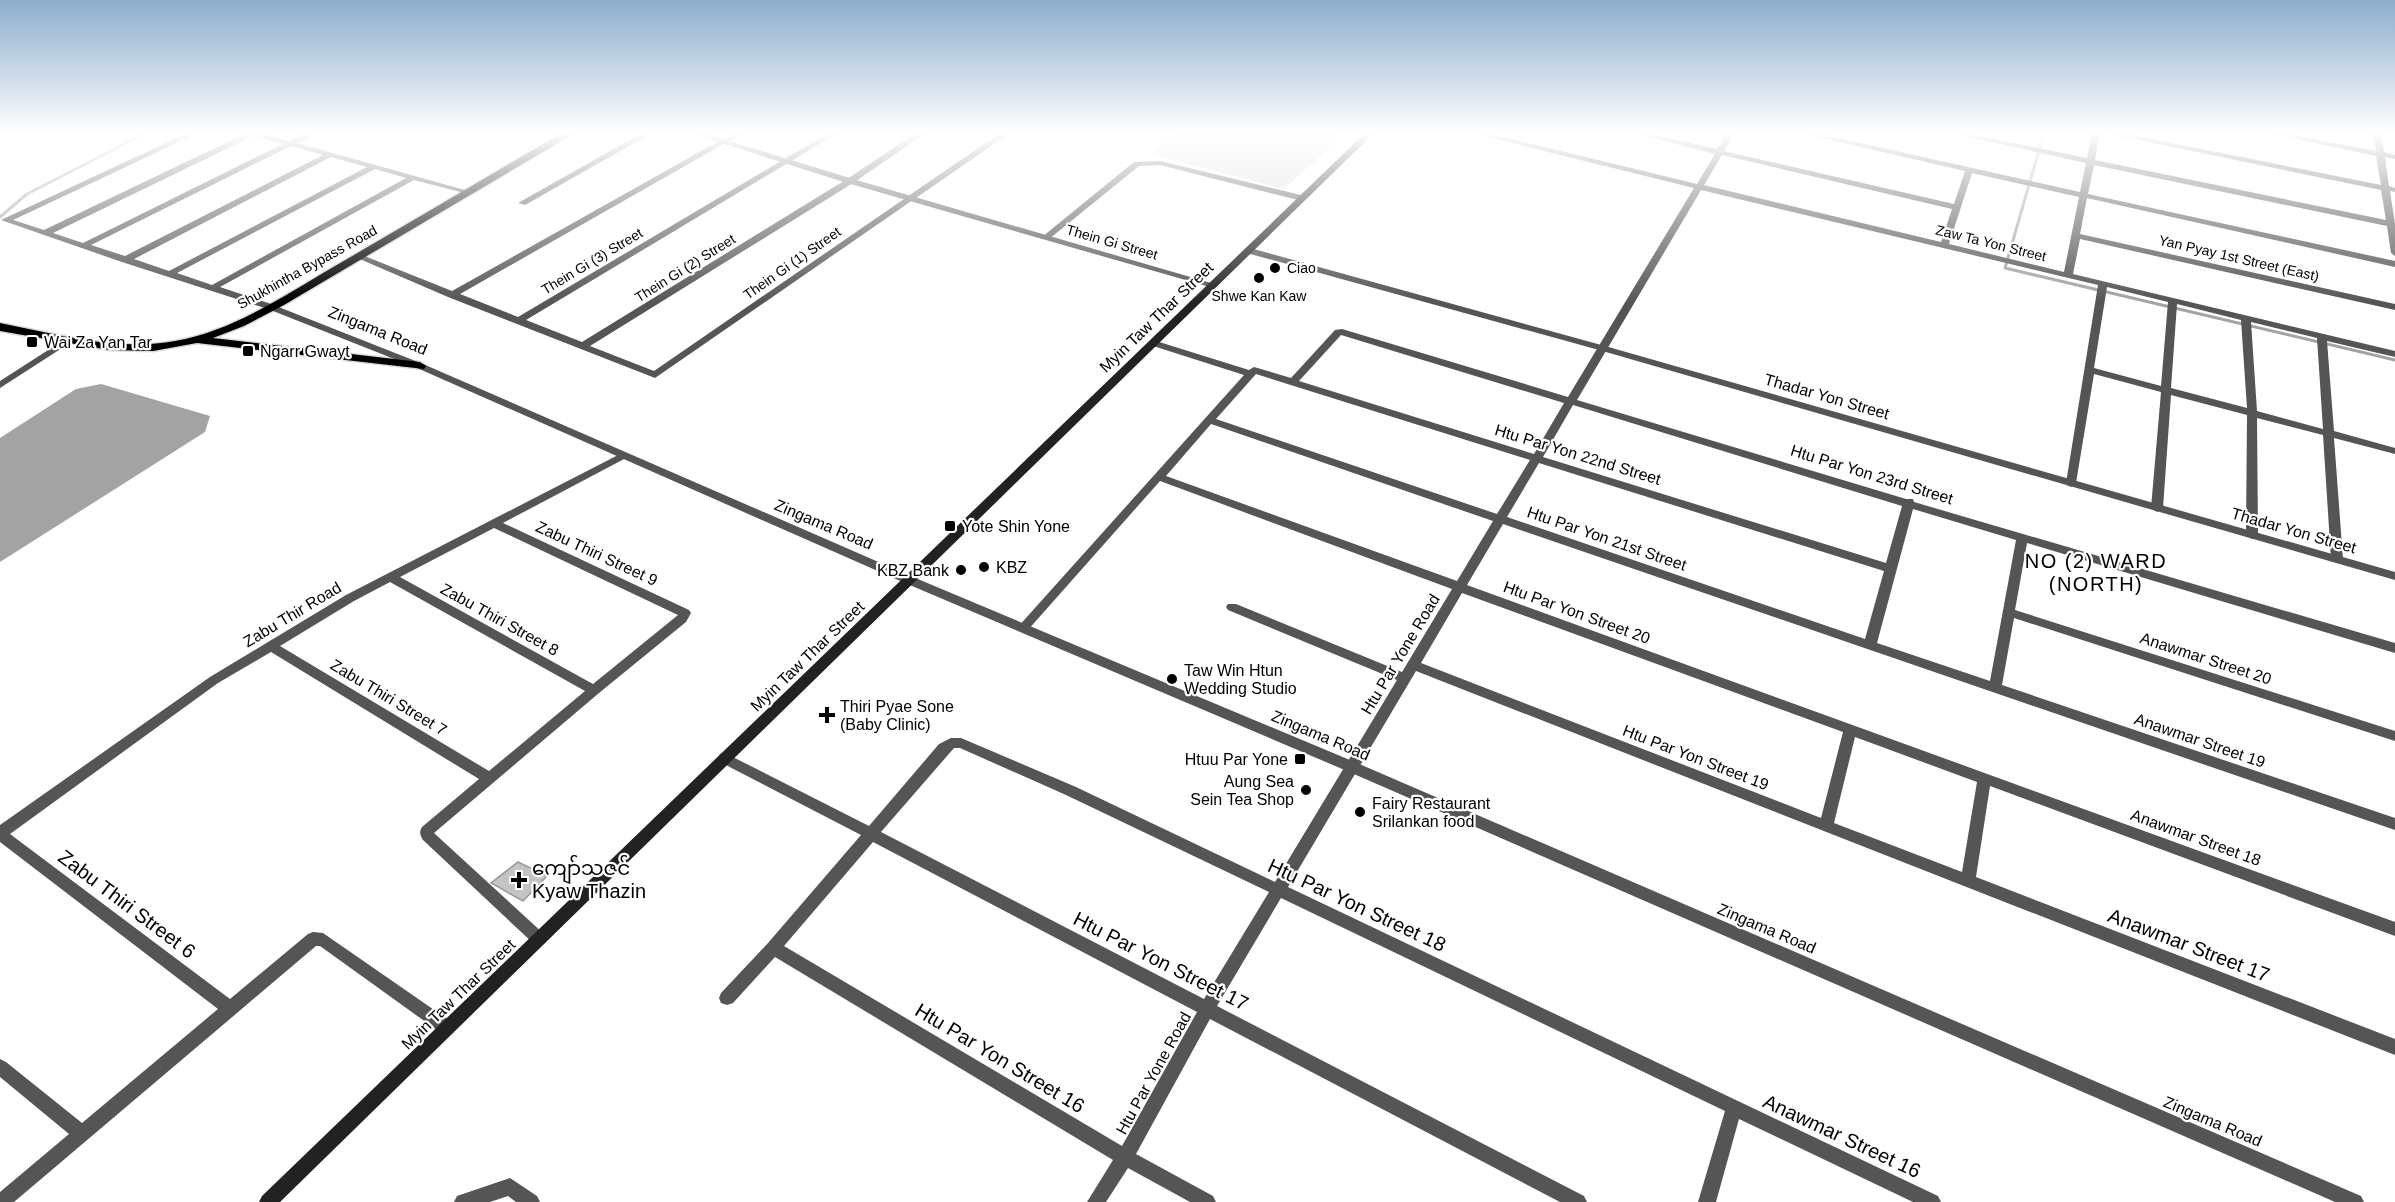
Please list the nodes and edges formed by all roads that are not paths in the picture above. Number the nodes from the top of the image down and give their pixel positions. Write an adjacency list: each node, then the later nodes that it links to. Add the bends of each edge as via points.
1 (71, 189): 33 (street, Zingama Road, via 4,220)
2 (137, 189): 33 (street)
3 (198, 189): 36 (street)
4 (263, 189): 41 (street)
5 (329, 189): 43 (street)
6 (391, 189): 47 (street)
7 (457, 189): 26 (street)
8 (473, 189): 26 (main road, Shukhintha Bypass Road)
9 (547, 189): 30 (street)
10 (640, 189): 48 (street)
11 (741, 189): 53 (street, Thein Gi (3) Street)
12 (838, 189): 59 (street, Thein Gi (2) Street)
13 (876, 189): 28 (street, Thein Gi Street)
14 (922, 189): 28 (street, Thein Gi (1) Street)
15 (1106, 189): 35 (street)
16 (1265, 189): 29 (street)
17 (1311, 189): 29 (main road, Myin Taw Thar Street)
18 (1697, 189): 60 (street, Htu Par Yone Road)
19 (1707, 189): 37 (street, Zaw Ta Yon Street)
20 (1877, 189): 31 (street)
21 (1962, 189): 31 (street)
22 (2054, 189): 27 (street)
23 (2086, 189): 27 (street)
24 (2223, 189): 32 (street)
25 (2384, 189): 32 (street)
26 (468, 192): 40 (main road, Shukhintha Bypass Road)
27 (2085, 196): 34 (street); 42 (street)
28 (909, 198): 35 (street, Thein Gi Street); 59 (street, Thein Gi (1) Street, via 655,375)
29 (1302, 198): 38 (main road, Myin Taw Thar Street)
30 (522, 203)
31 (1956, 207): 37 (street)
32 (2391, 224): 39 (street)
33 (45, 233): 36 (street, Zingama Road)
34 (2076, 236): 44 (street); 51 (street, Yan Pyay 1st Street (East))
35 (1046, 237): 46 (street, Thein Gi Street)
36 (83, 246): 41 (street, Zingama Road)
37 (1944, 246): 44 (street, Zaw Ta Yon Street)
38 (1250, 250): 46 (main road, Myin Taw Thar Street); 60 (street, Thadar Yon Street)
39 (2395, 253)
40 (359, 257): 48 (street); 50 (main road, Shukhintha Bypass Road)
41 (125, 260): 43 (street, Zingama Road)
42 (2395, 264)
43 (169, 274): 47 (street, Zingama Road)
44 (2068, 276): 45 (street, Zaw Ta Yon Street)
45 (2103, 284): 49 (street, Zaw Ta Yon Street); 63 (street)
46 (1213, 285): 58 (main road, Myin Taw Thar Street)
47 (212, 288): 50 (street, Zingama Road)
48 (451, 295): 53 (street)
49 (2173, 301): 52 (street, Zaw Ta Yon Street); 67 (street)
50 (271, 307): 57 (main road, Shukhintha Bypass Road); 62 (street, Zingama Road)
51 (2395, 307)
52 (2246, 319): 55 (street, Zaw Ta Yon Street); 69 (street)
53 (518, 321): 59 (street)
54 (0, 327): 56 (main road, Shukhintha Bypass Road)
55 (2322, 337): 61 (street, Zaw Ta Yon Street); 71 (street)
56 (70, 339): 57 (main road, Shukhintha Bypass Road, via 143,348); 66 (street)
57 (196, 340): 62 (main road)
58 (1153, 343): 64 (street, Htu Par Yon 22nd Street); 87 (main road, Myin Taw Thar Street)
59 (583, 346)
60 (1602, 348): 68 (street, Htu Par Yone Road); 76 (street, Thadar Yon Street)
61 (2395, 354)
62 (420, 366): 73 (street, Zingama Road)
63 (2090, 370): 67 (street); 76 (street)
64 (1253, 372): 65 (street, Htu Par Yon 22nd Street); 70 (street)
65 (1293, 382): 68 (street, Htu Par Yon 23rd Street, via 1340,331); 74 (street, Htu Par Yon 22nd Street)
66 (0, 385)
67 (2166, 390): 69 (street); 78 (street)
68 (1571, 400): 74 (street, Htu Par Yone Road); 77 (street, Htu Par Yon 23rd Street)
69 (2252, 413): 71 (street); 81 (street)
70 (1209, 420): 75 (street); 79 (street, Htu Par Yon 21st Street)
71 (2329, 433): 72 (street); 83 (street)
72 (2395, 451)
73 (622, 456): 80 (street, Zabu Thir Road); 87 (street, Zingama Road)
74 (1536, 458): 79 (street, Htu Par Yone Road); 84 (street, Htu Par Yon 22nd Street)
75 (1159, 477): 88 (street, Htu Par Yon Street 20); 91 (street)
76 (2071, 483): 78 (street, Thadar Yon Street)
77 (1910, 502): 82 (street, Htu Par Yon 23rd Street); 84 (street)
78 (2157, 507): 81 (street, Thadar Yon Street)
79 (1500, 519): 88 (street, Htu Par Yone Road); 92 (street, Htu Par Yon 21st Street)
80 (495, 524): 85 (street, Zabu Thir Road); 98 (street, Zabu Thiri Street 9, via 684,614)
81 (2252, 535): 83 (street, Thadar Yon Street)
82 (2022, 538): 90 (street); 94 (street, Htu Par Yon 23rd Street)
83 (2337, 559): 86 (street, Thadar Yon Street)
84 (1892, 569): 92 (street)
85 (391, 576): 93 (street, Zabu Thir Road); 98 (street, Zabu Thiri Street 8)
86 (2395, 576)
87 (909, 580): 91 (street, Zingama Road); 101 (main road, Myin Taw Thar Street)
88 (1460, 587): 95 (street, Htu Par Yone Road); 99 (street, Htu Par Yon Street 20)
89 (1232, 607): 96 (street)
90 (2008, 612): 97 (street); 100 (street, Anawmar Street 20)
91 (1023, 628): 102 (street, Zingama Road)
92 (1870, 645): 97 (street, Htu Par Yon 21st Street)
93 (271, 646): 103 (street, Zabu Thiri Street 7); 107 (street, Zabu Thir Road, via 214,680)
94 (2395, 648)
95 (1413, 664): 96 (street, Htu Par Yone Road); 106 (street, Htu Par Yon Street 19)
96 (1405, 678): 102 (street, Htu Par Yone Road)
97 (1995, 687): 105 (street, Anawmar Street 19)
98 (594, 690): 103 (street)
99 (1850, 730): 104 (street, Htu Par Yon Street 20); 106 (street)
100 (2395, 736)
101 (725, 758): 108 (street, Htu Par Yon Street 17); 112 (main road, Myin Taw Thar Street)
102 (1352, 767): 110 (street, Htu Par Yone Road); 133 (street, Zingama Road)
103 (489, 778): 112 (street, via 433,825 428,836)
104 (1984, 779): 109 (street); 111 (street, Anawmar Street 18)
105 (2395, 824)
106 (1826, 825): 109 (street, Htu Par Yon Street 19)
107 (0, 833): 115 (street, Zabu Thiri Street 6)
108 (870, 834): 110 (street, Htu Par Yon Street 18, via 944,748 961,743 1071,790); 113 (street); 116 (street, Htu Par Yon Street 17)
109 (1968, 881): 118 (street, Anawmar Street 17)
110 (1278, 891): 116 (street, Htu Par Yone Road); 120 (street, Htu Par Yon Street 18)
111 (2395, 929)
112 (539, 939): 117 (main road, Myin Taw Thar Street)
113 (773, 948): 114 (street); 122 (street, Htu Par Yon Street 16)
114 (727, 998)
115 (230, 1008): 117 (street, via 313,939 322,940); 121 (street)
116 (1207, 1009): 122 (street, Htu Par Yone Road); 130 (street, Htu Par Yon Street 17)
117 (447, 1028): 125 (main road, Myin Taw Thar Street)
118 (2395, 1047)
119 (0, 1067): 121 (street)
120 (1734, 1108): 123 (street, Anawmar Street 16); 131 (street)
121 (81, 1133): 124 (street)
122 (1125, 1157): 128 (street, Htu Par Yone Road); 129 (street, Htu Par Yon Street 16)
123 (1902, 1195): 132 (street, Anawmar Street 16)
124 (1, 1202)
125 (268, 1202)
126 (463, 1202): 127 (street, via 510,1187)
127 (531, 1202)
128 (1096, 1202)
129 (1207, 1202)
130 (1578, 1202)
131 (1707, 1202)
132 (1932, 1202)
133 (2355, 1202)

